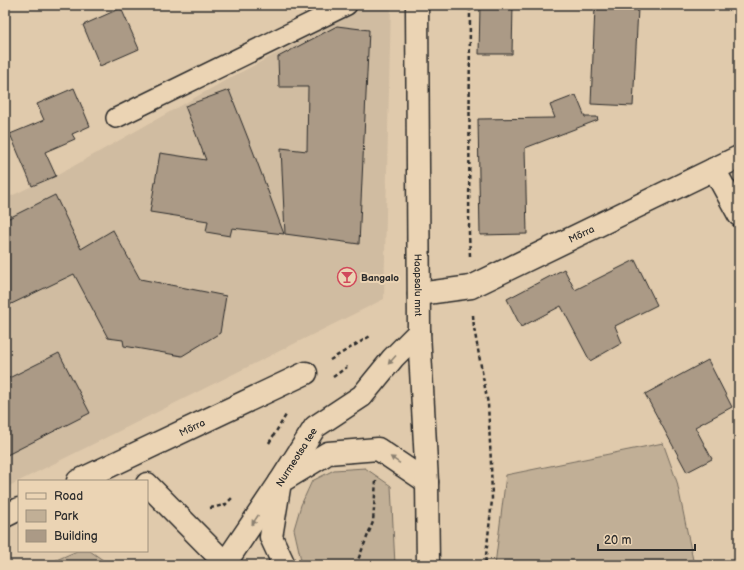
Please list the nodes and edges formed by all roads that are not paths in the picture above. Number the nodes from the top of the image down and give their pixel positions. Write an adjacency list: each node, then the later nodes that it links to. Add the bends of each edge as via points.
1 (347, 5): 3 (lane)
2 (416, 5): 7 (street, Haapsalu mnt)
3 (116, 118)
4 (739, 157): 5 (street, Mõrra)
5 (714, 169): 6 (street); 7 (street, Mõrra, via 471,287)
6 (739, 216)
7 (419, 294): 8 (street, Haapsalu mnt)
8 (419, 332): 13 (street, Nurmeotsa tee, one-way to 13, via 393,358 362,396 315,427); 14 (street, Haapsalu mnt)
9 (306, 373): 10 (street, Mõrra)
10 (123, 459): 11 (street, Mõrra); 12 (street)
11 (80, 480)
12 (143, 480)
13 (280, 482): 14 (street, one-way to 13, via 378,448 328,453); 18 (street, Nurmeotsa tee, one-way to 18); 19 (street, via 271,537)
14 (427, 482): 20 (street, Haapsalu mnt)
15 (148, 485): 18 (street)
16 (18, 510): 17 (street)
17 (5, 516)
18 (226, 564)
19 (284, 565)
20 (428, 565)

